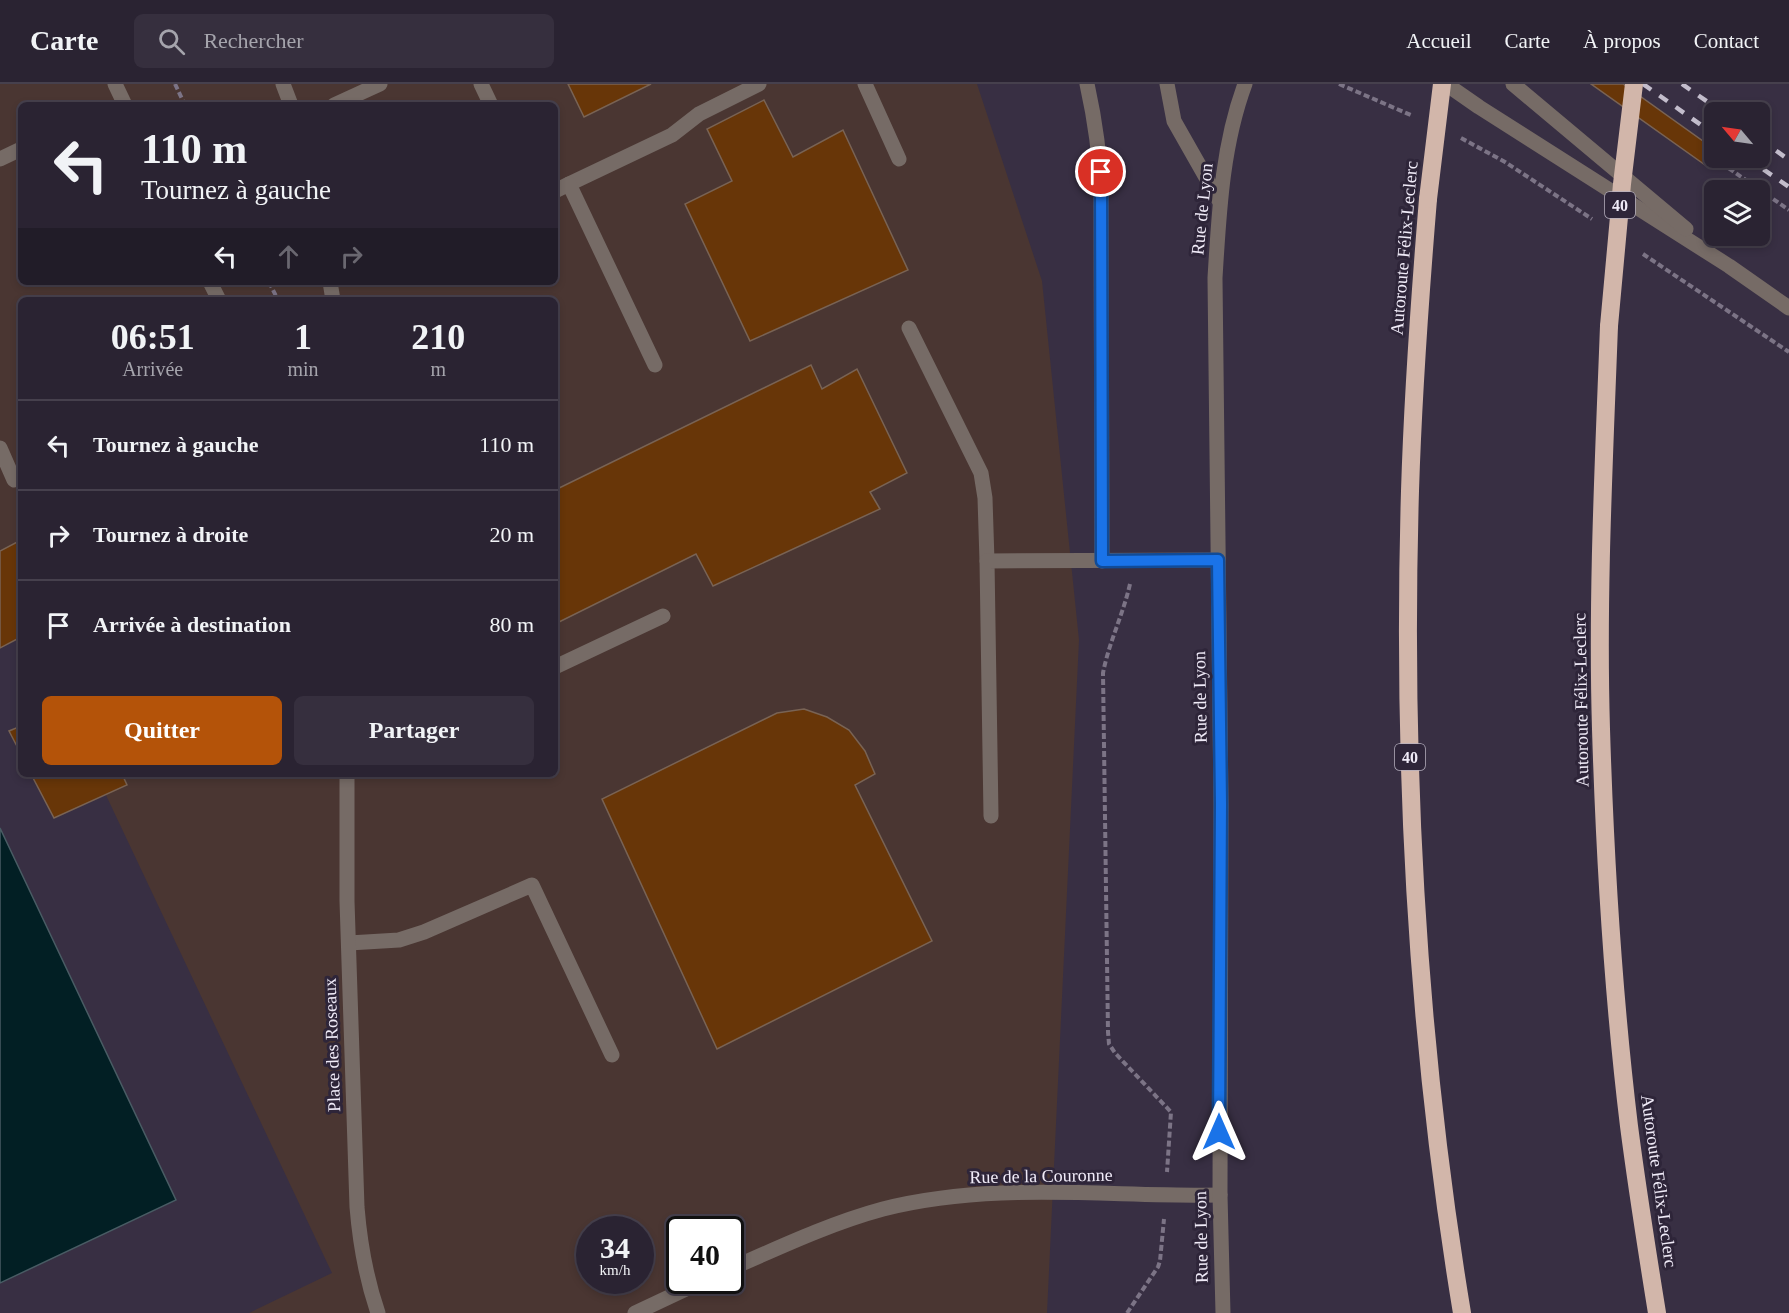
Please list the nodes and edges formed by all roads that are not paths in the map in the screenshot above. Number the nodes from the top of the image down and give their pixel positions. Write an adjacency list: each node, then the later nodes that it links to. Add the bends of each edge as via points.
1 (115, 84): 13 (street)
2 (284, 84): 14 (street)
3 (380, 84): 15 (street)
4 (481, 84): 16 (street)
5 (759, 84): 20 (street, via 699,114 672,135)
6 (865, 84): 19 (street)
7 (1087, 84): 30 (street, via 1100,154)
8 (1167, 84): 21 (street, via 1174,121)
9 (1245, 84): 21 (street, Rue de Lyon)
10 (1444, 84): 22 (street); 43 (highway, Autoroute Félix-Leclerc / 40, bridge, via 1428,199 1410,488 1410,771 1427,1040)
11 (1513, 84): 22 (street)
12 (1634, 84): 44 (highway, Autoroute Félix-Leclerc / 40, bridge, via 1609,326 1602,513 1601,726 1611,932 1624,1082)
13 (120, 102)
14 (290, 102)
15 (341, 102)
16 (490, 102)
17 (18, 150): 18 (street)
18 (0, 159)
19 (899, 159)
20 (562, 187): 25 (street)
21 (1220, 201): 28 (street, Rue de Lyon, via 1215,306)
22 (1729, 266): 23 (street)
23 (1789, 308)
24 (909, 328): 29 (street, via 981,473 986,498)
25 (655, 365)
26 (0, 448): 27 (street, via 14,480)
27 (18, 478)
28 (1218, 560): 30 (street); 37 (street, Rue de Lyon)
29 (987, 561): 30 (street); 34 (street)
30 (1102, 561)
31 (663, 616): 32 (street)
32 (558, 667)
33 (346, 777): 35 (street, Place des Roseaux)
34 (991, 816)
35 (349, 943): 36 (street, via 399,940 532,885); 40 (street, Place des Roseaux, via 357,1207 361,1251)
36 (612, 1055)
37 (1220, 1196): 38 (street, Rue de la Couronne, via 1040,1192 948,1198 852,1219); 42 (street, Rue de Lyon)
38 (744, 1263)
39 (675, 1294): 41 (street)
40 (378, 1313)
41 (635, 1313)
42 (1223, 1313)
43 (1462, 1313)
44 (1657, 1313)

